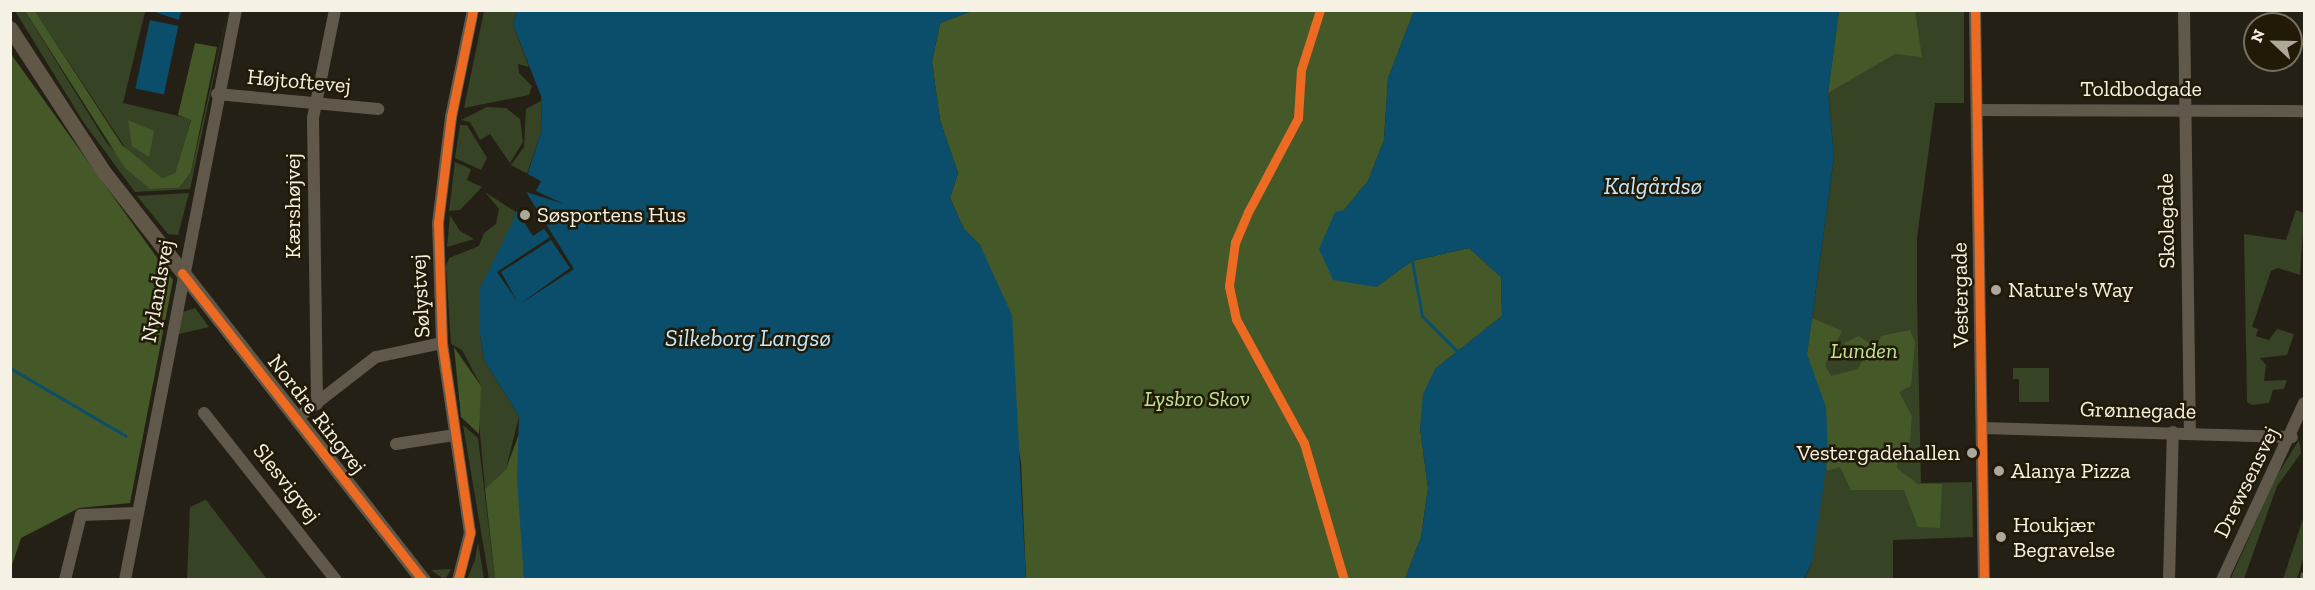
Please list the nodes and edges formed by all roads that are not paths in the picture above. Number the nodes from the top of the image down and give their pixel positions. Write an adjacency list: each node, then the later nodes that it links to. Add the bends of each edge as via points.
1 (236, 10): 7 (street, Nylandsvej)
2 (335, 10): 8 (street, Kærshøjvej)
3 (473, 10): 14 (street, Sølystvej, via 450,117 438,224)
4 (1975, 10): 10 (street, Vestergade)
5 (2184, 10): 11 (street, Skolegade)
6 (10, 28): 13 (main road, Nordre Ringvej, via 83,143)
7 (217, 94): 8 (street, Højtoftevej); 13 (street, Nylandsvej)
8 (314, 103): 9 (street, Højtoftevej); 16 (street, Kærshøjvej)
9 (378, 109)
10 (1977, 110): 11 (street, Toldbodgade); 19 (street, Vestergade)
11 (2186, 110): 12 (street, Toldbodgade); 21 (street, Skolegade)
12 (2304, 111)
13 (182, 273): 18 (main road, Nordre Ringvej); 25 (street, Nylandsvej)
14 (442, 342): 16 (street, via 376,357); 22 (street, Sølystvej)
15 (2304, 402): 23 (street, Drewsensvej)
16 (317, 404): 18 (street)
17 (204, 412): 28 (street, Slesvigvej)
18 (296, 419): 29 (main road, Nordre Ringvej)
19 (1983, 428): 20 (street, Grønnegade); 31 (street, Vestergade)
20 (2173, 432): 21 (street, Grønnegade); 32 (street)
21 (2190, 432): 23 (street, Grønnegade)
22 (454, 435): 24 (street); 30 (street, Sølystvej, via 470,533)
23 (2292, 437): 33 (street, Drewsensvej)
24 (396, 444)
25 (137, 513): 26 (street, via 81,516); 27 (street, Nylandsvej)
26 (65, 579)
27 (125, 579)
28 (336, 579)
29 (423, 579)
30 (458, 579)
31 (1984, 579)
32 (2169, 579)
33 (2222, 579)

